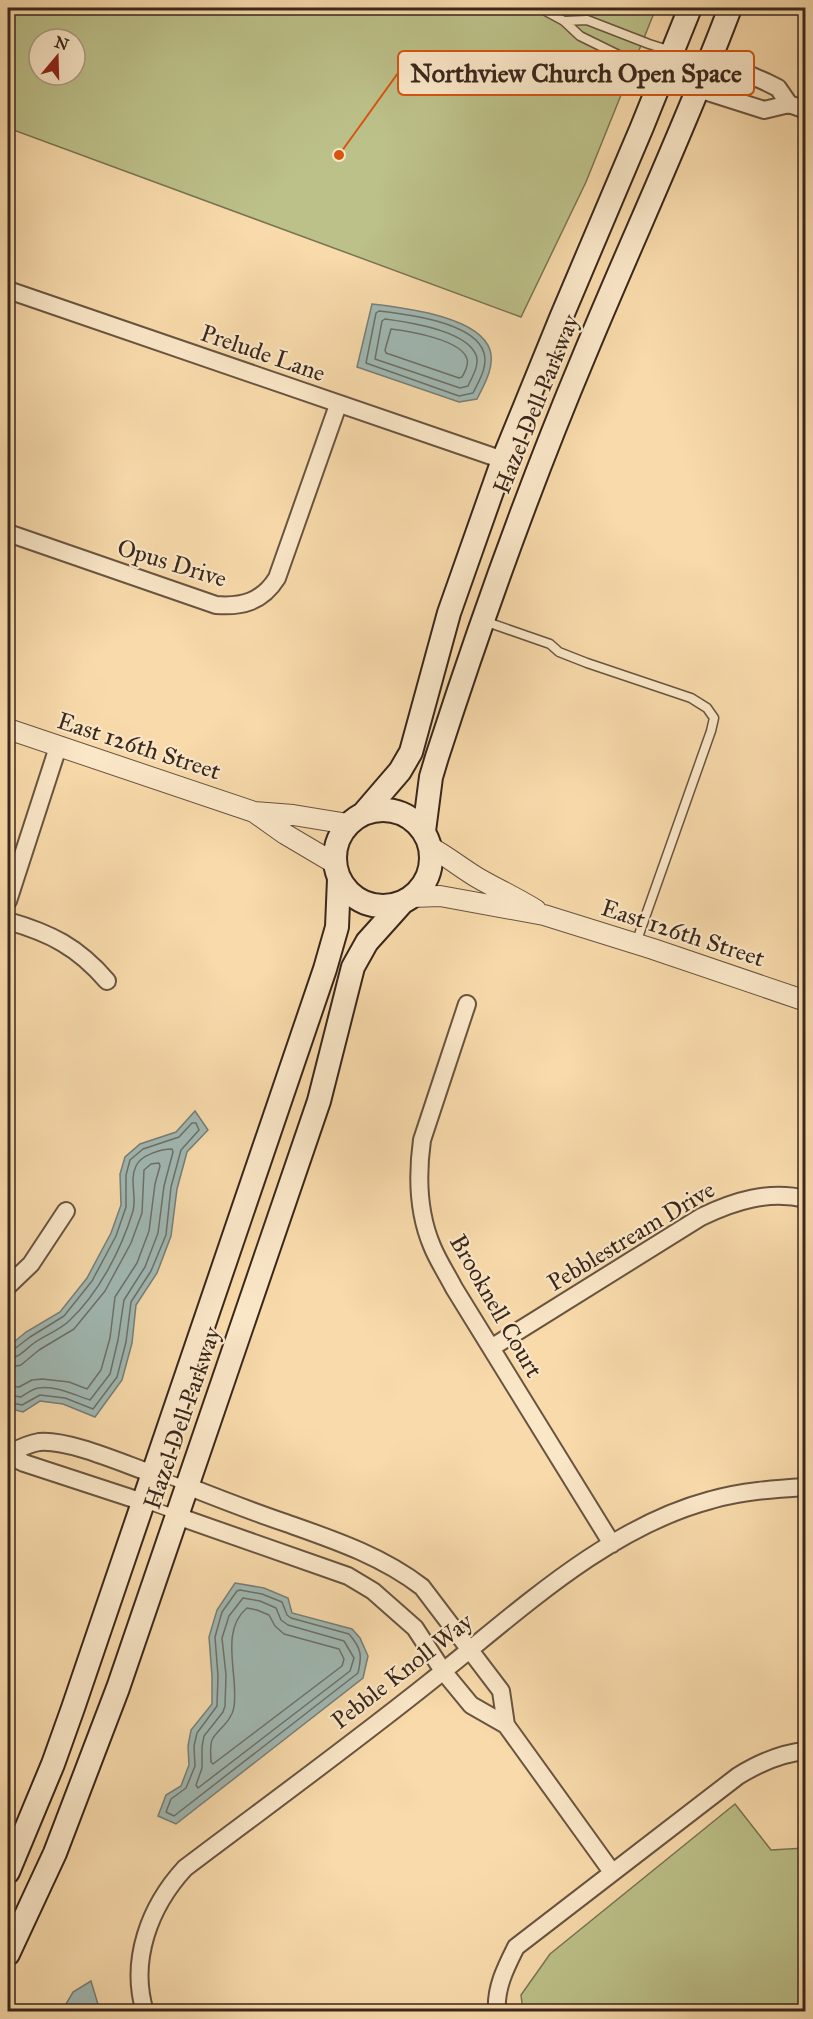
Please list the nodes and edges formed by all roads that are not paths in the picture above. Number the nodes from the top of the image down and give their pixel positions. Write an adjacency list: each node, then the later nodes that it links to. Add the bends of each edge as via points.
1 (540, 8): 4 (lane)
2 (690, 8): 5 (main road, Hazel Dell Parkway)
3 (730, 8): 6 (main road, Hazel Dell Parkway)
4 (564, 21): 5 (lane, via 587,20); 7 (lane, via 580,36)
5 (673, 52): 6 (lane); 7 (main road, Hazel Dell Parkway)
6 (708, 62): 8 (main road, Hazel Dell Parkway); 9 (street, via 741,71 778,88)
7 (664, 76): 8 (lane); 13 (main road, Hazel Dell Parkway)
8 (698, 89): 9 (street, via 764,110); 15 (main road, Hazel Dell Parkway, via 570,390)
9 (789, 104): 10 (street)
10 (806, 110)
11 (8, 290): 12 (street, Prelude Lane)
12 (338, 405): 13 (street, Prelude Lane); 14 (street, Opus Drive, via 277,578 265,594 247,604 216,605)
13 (503, 460): 19 (main road, Hazel Dell Parkway, via 449,613 411,752 400,771)
14 (8, 533)
15 (483, 621): 20 (main road, Hazel Dell Parkway, via 434,768); 26 (lane, via 550,644 559,652 587,663 691,698 714,718)
16 (8, 729): 17 (street, East 126th Street)
17 (58, 747): 18 (street, East 126th Street); 23 (street)
18 (254, 812): 19 (street, East 126th Street); 21 (street, East 126th Street)
19 (356, 819): 20 (main road, via 379,810 396,812 412,819); 21 (main road, via 336,846)
20 (427, 839): 22 (main road, via 431,863 427,879); 24 (street, East 126th Street, via 478,878)
21 (337, 871): 22 (main road, via 350,894 366,904 384,907); 35 (main road, Hazel Dell Parkway, via 337,927 330,952)
22 (407, 900): 24 (street, East 126th Street, via 440,896); 36 (main road, Hazel Dell Parkway, via 367,942 350,976 318,1101)
23 (8, 901)
24 (544, 915): 26 (street, East 126th Street)
25 (8, 921): 27 (street, via 70,946)
26 (636, 943): 28 (street, East 126th Street)
27 (107, 981)
28 (806, 1001)
29 (467, 1004): 33 (street, Brooknell Court, via 422,1140 418,1191 431,1246)
30 (806, 1199): 33 (street, Pebblestream Drive, via 767,1195 723,1206)
31 (66, 1211): 32 (street, via 31,1264)
32 (8, 1286)
33 (491, 1348): 40 (street, Brooknell Court)
34 (8, 1454): 35 (street, via 27,1444 54,1443); 38 (street, via 24,1463)
35 (153, 1474): 36 (lane); 38 (main road, Hazel Dell Parkway)
36 (187, 1486): 39 (main road, Hazel Dell Parkway); 41 (street, via 349,1545 405,1574 422,1587)
37 (806, 1487): 40 (street, Pebble Knoll Way, via 744,1492 711,1500 640,1527)
38 (143, 1502): 39 (lane); 45 (main road, Hazel Dell Parkway, via 69,1719)
39 (177, 1516): 42 (street, via 348,1576 373,1591 415,1628); 47 (main road, Hazel Dell Parkway, via 76,1802)
40 (612, 1544): 41 (street, Pebble Knoll Way)
41 (471, 1650): 42 (street, Pebble Knoll Way); 43 (street, via 501,1691)
42 (443, 1671): 43 (street, via 471,1705); 48 (street, Pebble Knoll Way, via 185,1868 171,1884 145,1937 140,1977)
43 (506, 1725): 46 (street)
44 (806, 1751): 46 (street, via 756,1765 738,1776)
45 (8, 1872)
46 (612, 1872): 49 (street, via 516,1947 503,1973)
47 (8, 1954)
48 (145, 2012)
49 (497, 2012)

